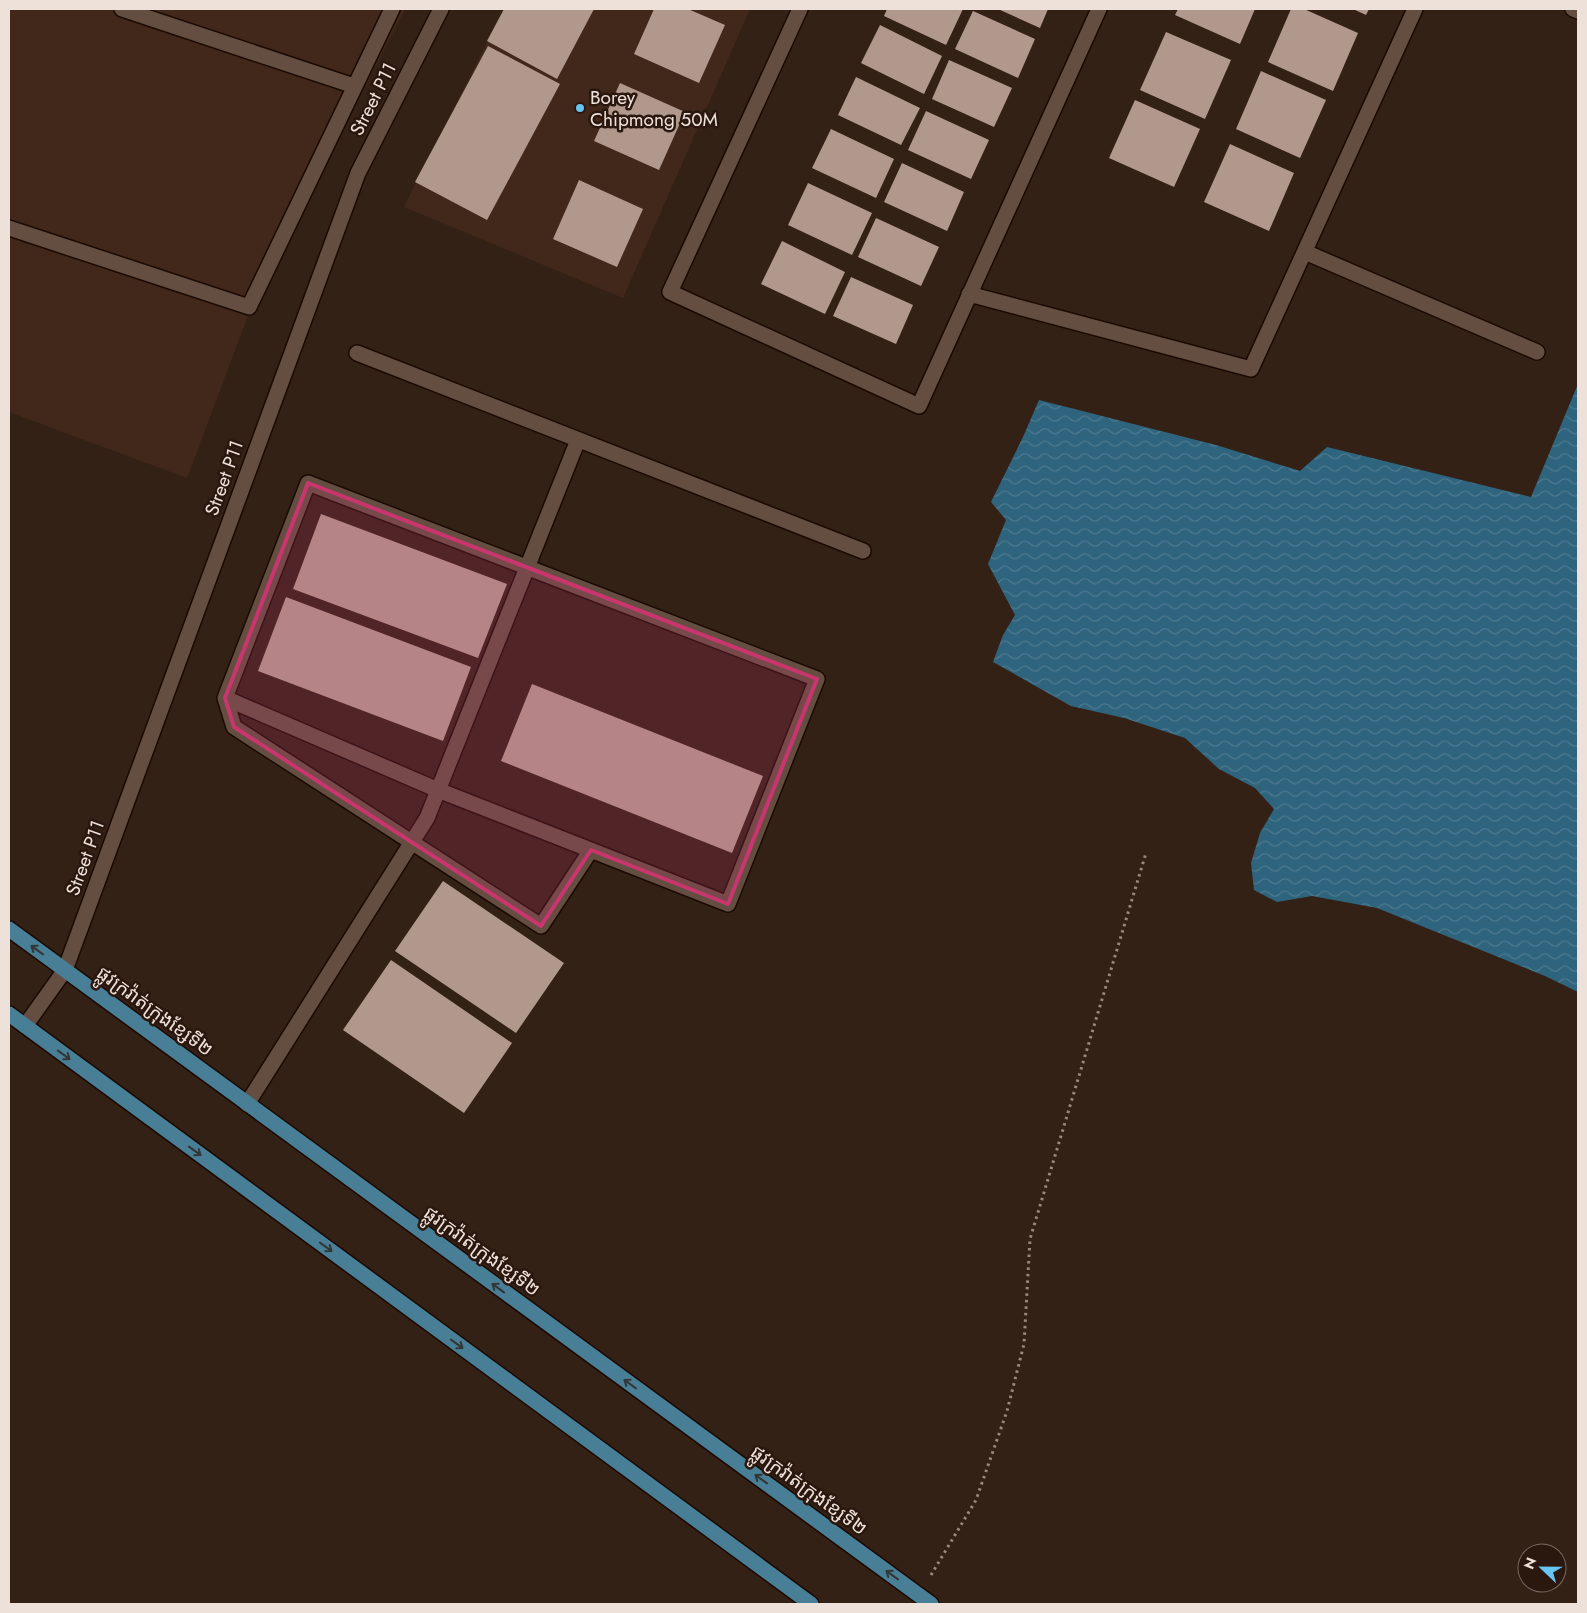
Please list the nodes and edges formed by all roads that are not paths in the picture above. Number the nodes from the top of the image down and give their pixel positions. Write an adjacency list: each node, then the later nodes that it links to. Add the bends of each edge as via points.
1 (122, 9): 9 (street)
2 (392, 9): 9 (street)
3 (442, 9): 23 (street, Street P11, via 358,173)
4 (800, 9): 12 (street, via 670,292 919,406)
5 (1099, 9): 12 (street)
6 (1415, 9): 11 (street)
7 (1573, 9): 8 (street)
8 (1578, 11)
9 (354, 86): 10 (street, via 249,307)
10 (9, 228)
11 (1305, 252): 12 (street, via 1251,369); 13 (street)
12 (969, 294)
13 (1537, 352)
14 (357, 353): 15 (street)
15 (578, 440): 16 (street); 17 (street)
16 (863, 551)
17 (527, 568): 18 (street, via 308,482); 19 (street); 21 (street, via 817,679 728,904)
18 (225, 698): 19 (street); 20 (street, via 234,727)
19 (438, 790): 20 (street, via 427,818); 21 (street)
20 (412, 842): 21 (street, via 541,926); 26 (street)
21 (591, 850)
22 (9, 929): 23 (main road, ផ្លូវក្រវ៉ាត់ក្រុងខ្សែទី២, one-way to 22)
23 (65, 970): 25 (street, Street P11); 26 (main road, ផ្លូវក្រវ៉ាត់ក្រុងខ្សែទី២)
24 (9, 1014): 25 (main road)
25 (25, 1026): 27 (main road, one-way to 27)
26 (247, 1104): 28 (main road, ផ្លូវក្រវ៉ាត់ក្រុងខ្សែទី២, one-way to 26)
27 (812, 1604)
28 (931, 1604)

